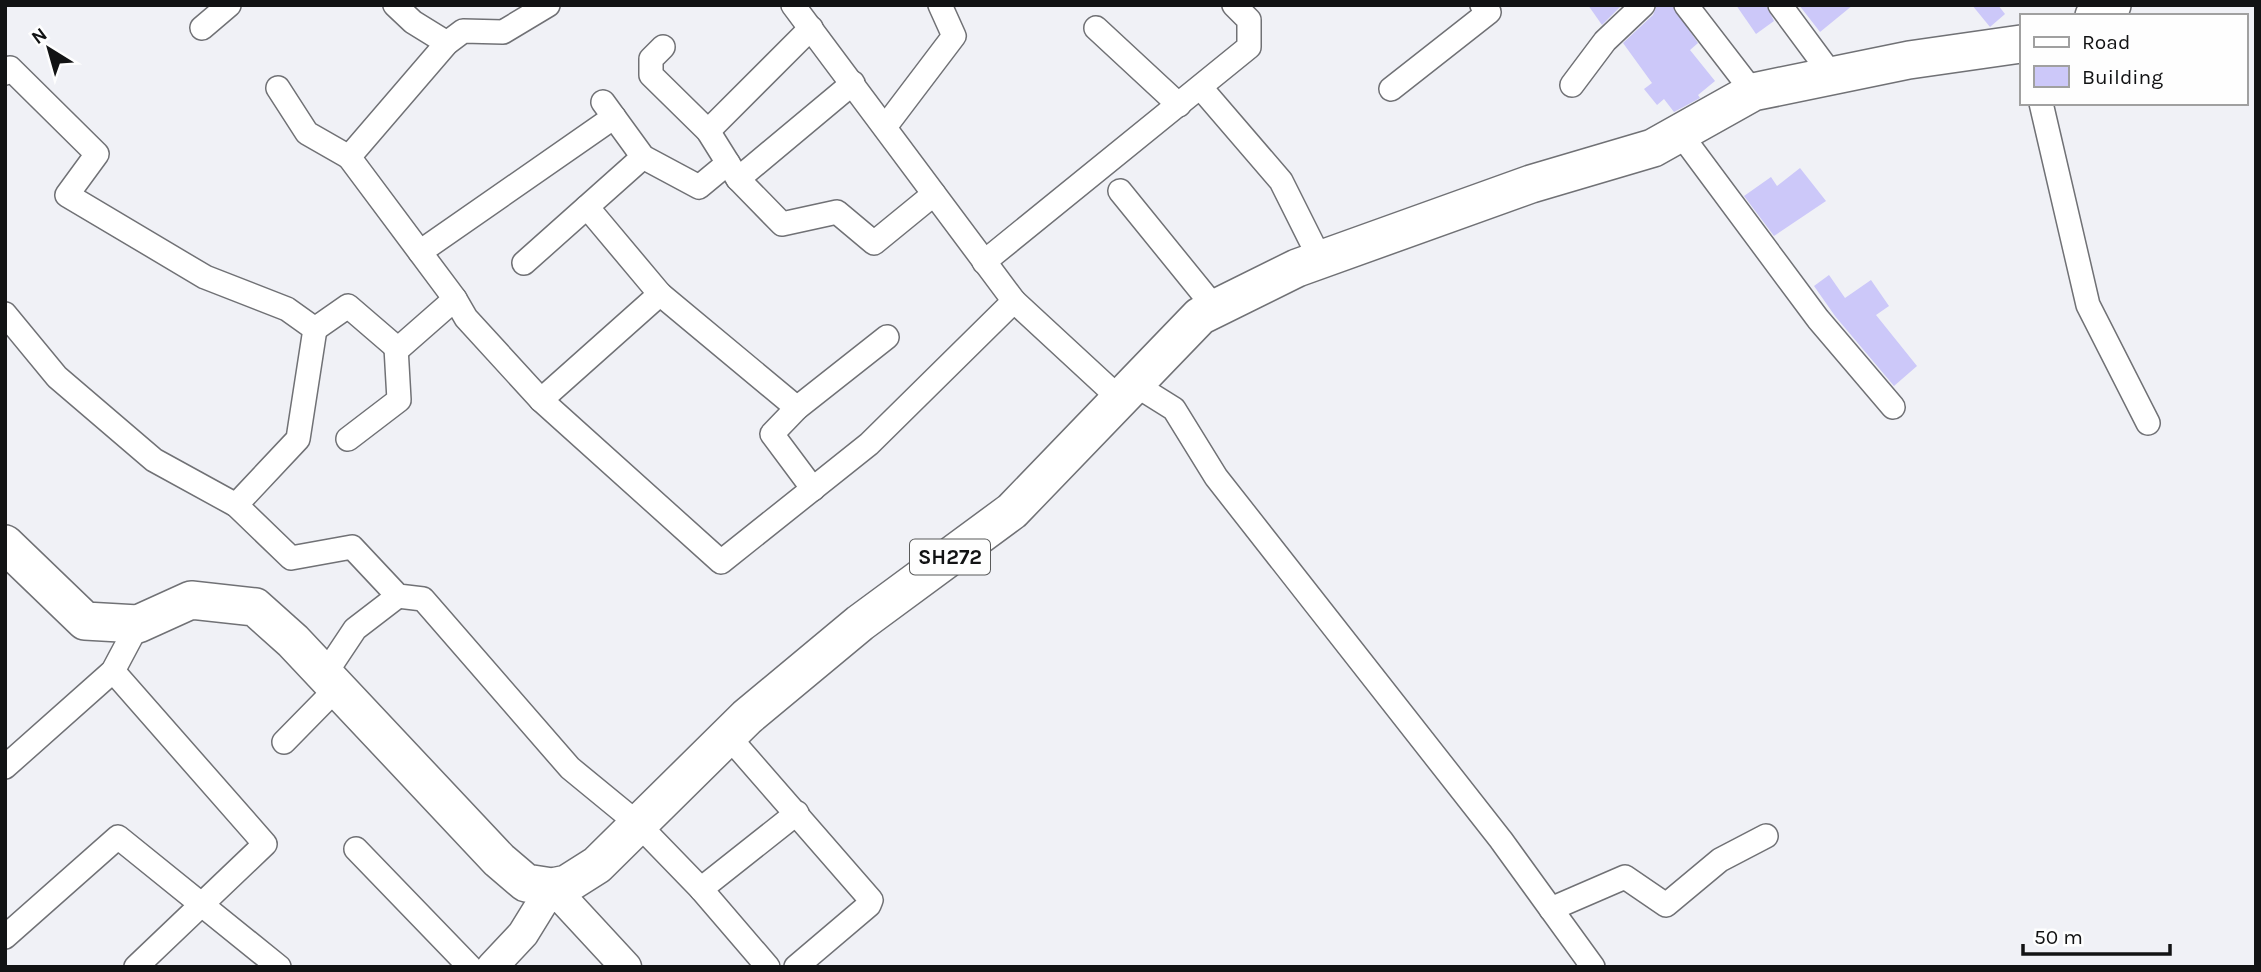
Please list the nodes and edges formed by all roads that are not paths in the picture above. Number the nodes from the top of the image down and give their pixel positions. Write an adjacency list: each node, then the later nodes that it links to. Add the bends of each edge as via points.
1 (229, 5): 11 (street)
2 (394, 5): 14 (street)
3 (548, 5): 14 (street, via 503,32 463,31)
4 (793, 5): 12 (street)
5 (940, 5): 27 (street, via 954,36)
6 (1234, 5): 22 (street, via 1249,20 1249,47)
7 (1482, 5): 23 (street, via 1489,12)
8 (1643, 5): 20 (street, via 1605,41)
9 (1686, 5): 24 (street)
10 (1780, 5): 18 (street)
11 (202, 28)
12 (811, 28): 19 (street); 28 (street)
13 (1096, 28): 25 (street)
14 (447, 43): 31 (street)
15 (2020, 44): 18 (main road, SH272)
16 (663, 47): 28 (street, via 651,59 651,75)
17 (7, 66): 45 (street, via 97,154 67,195 205,277 287,309)
18 (1831, 74): 24 (main road, SH272)
19 (853, 83): 27 (street); 32 (street)
20 (1572, 85)
21 (278, 88): 31 (street, via 307,133)
22 (1201, 88): 25 (street); 37 (street, via 1281,181)
23 (1391, 89)
24 (1753, 92): 29 (main road, SH272)
25 (1179, 105): 38 (street)
26 (2041, 105): 52 (street, via 2088,305)
27 (885, 127): 34 (street)
28 (708, 131): 32 (street)
29 (1679, 132): 37 (main road, SH272, via 1653,148 1531,184); 50 (street, via 1818,319)
30 (643, 157): 32 (street, via 699,187); 35 (street); 36 (street, via 609,109)
31 (349, 158): 36 (street)
32 (733, 171): 34 (street, via 782,224 837,212 874,243)
33 (1120, 191): 43 (street)
34 (934, 194): 38 (street)
35 (587, 207): 39 (street); 40 (street)
36 (420, 252): 41 (street)
37 (1320, 260): 43 (main road, SH272)
38 (984, 262): 42 (street)
39 (524, 263)
40 (660, 293): 49 (street); 51 (street)
41 (455, 299): 47 (street); 49 (street)
42 (1014, 301): 48 (street); 54 (street, via 869,444)
43 (1215, 308): 48 (main road, SH272, via 1200,316)
44 (5, 314): 55 (street, via 57,377 154,460)
45 (314, 329): 47 (street, via 348,306); 55 (street, via 298,439)
46 (887, 337): 51 (street)
47 (396, 347): 53 (street, via 399,400)
48 (1126, 391): 61 (main road, SH272, via 1012,512 860,623); 71 (street, via 1174,409 1216,477)
49 (541, 400): 54 (street, via 721,562)
50 (1893, 407)
51 (797, 408): 54 (street, via 772,435)
52 (2148, 423)
53 (348, 439)
54 (813, 489)
55 (236, 505): 57 (street, via 291,558 352,547)
56 (5, 544): 58 (main road, via 85,621)
57 (398, 596): 60 (street, via 355,629); 65 (street, via 423,599 570,768)
58 (138, 624): 59 (street); 60 (main road, via 191,600 255,607)
59 (113, 671): 63 (street); 70 (street, via 265,844)
60 (331, 681): 62 (street); 68 (main road, via 499,860 526,883)
61 (728, 736): 64 (street); 65 (main road, SH272)
62 (284, 742)
63 (5, 768)
64 (797, 813): 69 (street); 79 (street, via 871,900)
65 (637, 823): 68 (main road, SH272, via 597,865 567,884); 69 (street)
66 (1766, 836): 71 (street, via 1720,860 1666,905 1625,877)
67 (356, 849): 75 (street)
68 (552, 887): 76 (street, via 523,934); 77 (street)
69 (701, 889): 78 (street)
70 (202, 905): 72 (street, via 118,837); 73 (street); 74 (street)
71 (1551, 909): 80 (street)
72 (5, 937)
73 (136, 967)
74 (279, 967)
75 (470, 967)
76 (492, 967)
77 (626, 967)
78 (768, 967)
79 (796, 967)
80 (1592, 967)

